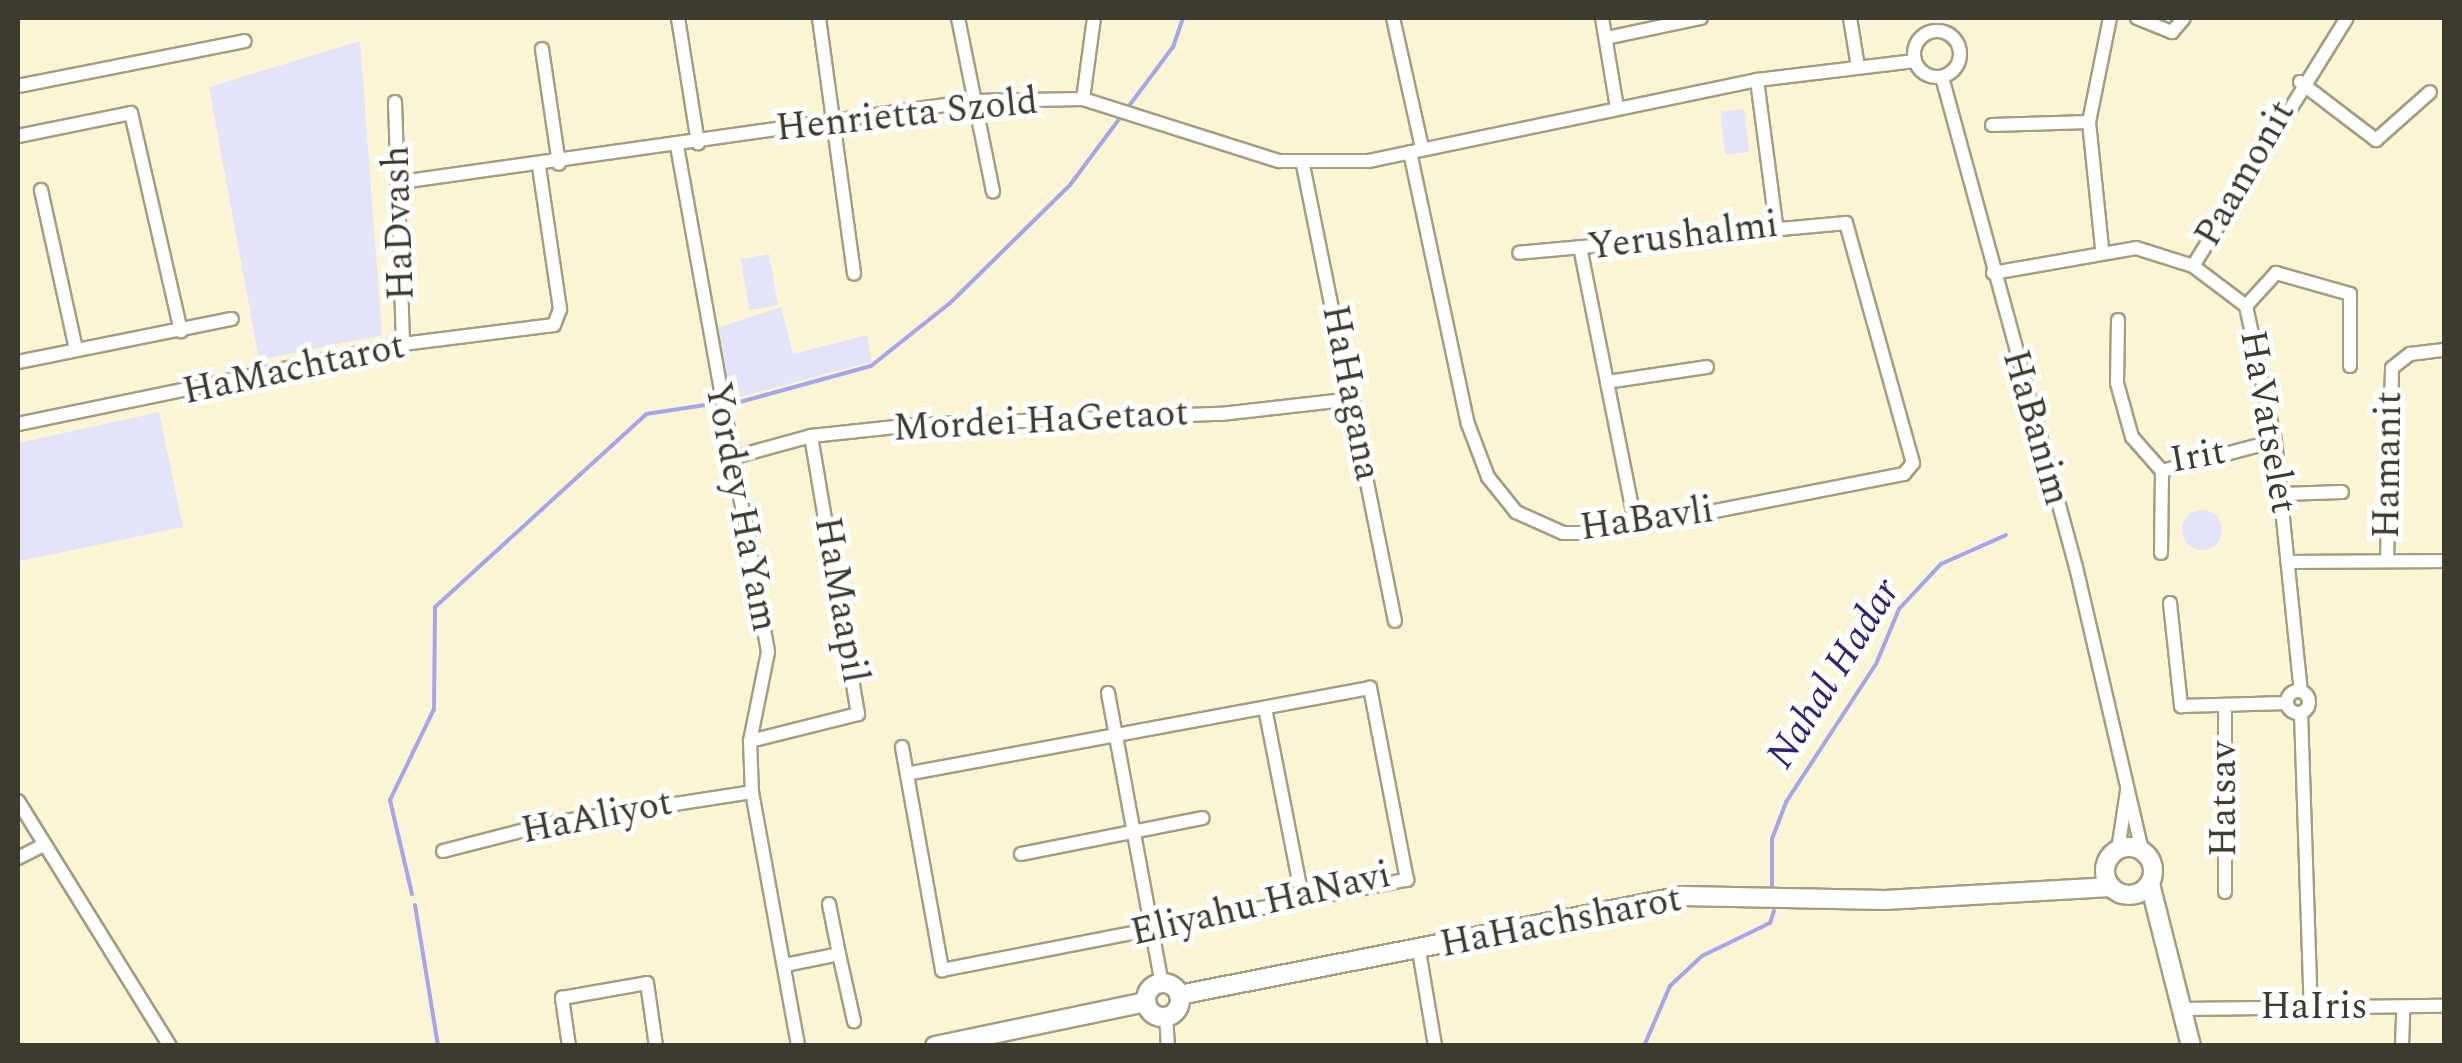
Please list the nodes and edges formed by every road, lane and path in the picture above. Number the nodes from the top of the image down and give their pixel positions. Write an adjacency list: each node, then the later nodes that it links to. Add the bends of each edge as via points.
1 (678, 18): 35 (street)
2 (819, 18): 31 (street)
3 (958, 18): 28 (street)
4 (1094, 18): 27 (street)
5 (1393, 18): 37 (street, HaBavli)
6 (1602, 18): 17 (street)
7 (1701, 18): 14 (street)
8 (1850, 18): 21 (street)
9 (2100, 18): 16 (street)
10 (2110, 18): 16 (street)
11 (2137, 18): 12 (street, via 2172,32)
12 (2184, 18)
13 (2346, 19): 24 (street, Paamonit)
14 (1678, 20): 17 (street)
15 (1932, 24): 20 (street, via 1920,38); 22 (street, via 1959,46 1959,62)
16 (2101, 33): 32 (street)
17 (1606, 38): 30 (street)
18 (245, 41): 25 (street)
19 (542, 50): 38 (street)
20 (1915, 61): 21 (street); 22 (street)
21 (1858, 67): 23 (street)
22 (1942, 77): 49 (street, HaBanim)
23 (1757, 80): 30 (street, Henrietta Szold); 44 (street)
24 (2300, 82): 26 (street, Paamonit, via 2376,140); 48 (street, Paamonit)
25 (18, 86)
26 (2430, 92)
27 (1083, 99): 28 (street, Henrietta Szold); 39 (street, Henrietta Szold)
28 (974, 101): 31 (street, Henrietta Szold); 43 (street)
29 (395, 102): 41 (street, HaDvash)
30 (1616, 108): 37 (street, Henrietta Szold)
31 (830, 122): 35 (street, Henrietta Szold); 50 (street)
32 (2089, 122): 33 (street); 45 (street)
33 (1992, 124)
34 (18, 136): 54 (street, via 131,113)
35 (698, 142): 36 (street, Henrietta Szold)
36 (677, 146): 38 (street, Henrietta Szold); 66 (street, Yordey HaYam)
37 (1416, 150): 39 (street, Henrietta Szold); 71 (street, HaBavli, via 1488,477 1516,512 1542,526)
38 (559, 164): 40 (street, Henrietta Szold)
39 (1303, 165): 62 (street, HaHagana)
40 (539, 166): 41 (street, Henrietta Szold); 55 (street, HaMachtarot, via 560,309 554,325 513,337)
41 (401, 182): 55 (street, HaDvash)
42 (42, 190): 56 (street)
43 (992, 191)
44 (1776, 224): 46 (street, Yerushalmi); 67 (street, Yerushalmi, via 1846,223)
45 (2102, 248): 48 (street, HaVatselet); 49 (street, HaVatselet)
46 (1582, 252): 47 (street, Yerushalmi); 61 (street)
47 (1519, 253)
48 (2192, 266): 51 (street, HaVatselet)
49 (1993, 273): 88 (street, HaBanim)
50 (854, 274)
51 (2246, 306): 60 (street, via 2276,273 2350,294); 65 (street, HaVatselet)
52 (232, 319): 54 (street)
53 (2118, 320): 68 (street, Irit, via 2117,382 2132,437)
54 (181, 331): 56 (street)
55 (403, 344): 63 (street, HaMachtarot)
56 (76, 349): 58 (street)
57 (2444, 350): 73 (street, Hamanit, via 2410,354 2392,368)
58 (18, 362)
59 (1707, 366): 61 (street)
60 (2350, 366)
61 (1607, 382): 71 (street)
62 (1353, 399): 64 (street, Mordei HaGetaot); 77 (street, HaHagana)
63 (18, 424)
64 (811, 436): 66 (street, Mordei HaGetaot); 85 (street, HaMaapil, via 858,714)
65 (2275, 441): 68 (street, Irit); 70 (street, HaVatselet)
66 (731, 458): 85 (street, Yordey HaYam, via 768,652)
67 (1913, 463): 71 (street, HaBavli, via 1904,474)
68 (2162, 471): 72 (street)
69 (2342, 492): 70 (street)
70 (2283, 494): 75 (street, HaVatselet)
71 (1636, 527)
72 (2161, 552)
73 (2386, 560): 74 (street); 75 (street)
74 (2444, 560)
75 (2291, 562): 78 (street, HaVatselet)
76 (2170, 603): 81 (street, via 2182,706)
77 (1395, 621)
78 (2301, 690): 80 (street); 83 (street, HaVatselet, via 2310,702)
79 (1108, 693): 84 (street)
80 (2287, 703): 81 (street); 83 (street)
81 (2225, 706): 103 (street, Hatsav)
82 (1264, 708): 84 (street, Eliyahu HaNavi); 105 (street); 105 (street, Eliyahu HaNavi, via 1370,688 1407,880)
83 (2301, 712): 116 (street)
84 (1116, 735): 87 (street, Eliyahu HaNavi); 92 (street)
85 (750, 742): 89 (street, Yordey HaYam)
86 (902, 747): 87 (street)
87 (908, 774): 107 (street, Eliyahu HaNavi, via 942,970)
88 (2128, 778): 94 (street, HaBanim); 96 (street, HaBanim)
89 (752, 792): 95 (street, HaAliyot, via 552,822); 111 (street, Yordey HaYam)
90 (18, 802): 93 (street)
91 (1202, 818): 92 (street)
92 (1136, 830): 97 (street); 107 (street)
93 (46, 844): 98 (street); 122 (street)
94 (2118, 850): 96 (street); 99 (street)
95 (443, 851)
96 (2142, 851): 101 (street)
97 (1022, 854)
98 (18, 858)
99 (2106, 866): 100 (street, HaHachsharot); 102 (street)
100 (2066, 884): 102 (street, HaHachsharot); 109 (street, HaHachsharot, via 1885,900 1683,896)
101 (2150, 884): 104 (street); 108 (street)
102 (2111, 886): 104 (street)
103 (2225, 892)
104 (2132, 895): 108 (street)
105 (1303, 900): 107 (street, Eliyahu HaNavi)
106 (829, 904): 110 (street)
107 (1156, 930): 112 (street)
108 (2165, 939): 118 (street)
109 (1418, 951): 113 (street, HaHachsharot); 128 (street)
110 (839, 954): 111 (street); 120 (street)
111 (786, 965): 125 (street, Yordey HaYam)
112 (1162, 983): 113 (street); 114 (street)
113 (1179, 996): 119 (street)
114 (1146, 1002): 119 (street); 121 (street)
115 (2444, 1006): 117 (street, HaIris)
116 (2311, 1007): 117 (street, HaIris); 118 (street, HaIris)
117 (2403, 1008): 130 (street)
118 (2183, 1010): 129 (street)
119 (1166, 1017): 127 (street)
120 (854, 1020)
121 (974, 1042): 126 (street)
122 (170, 1046)
123 (570, 1046): 124 (street, via 562,998 647,983)
124 (656, 1046)
125 (798, 1046)
126 (935, 1046)
127 (1168, 1046)
128 (1435, 1046)
129 (2191, 1046)
130 (2402, 1046)

